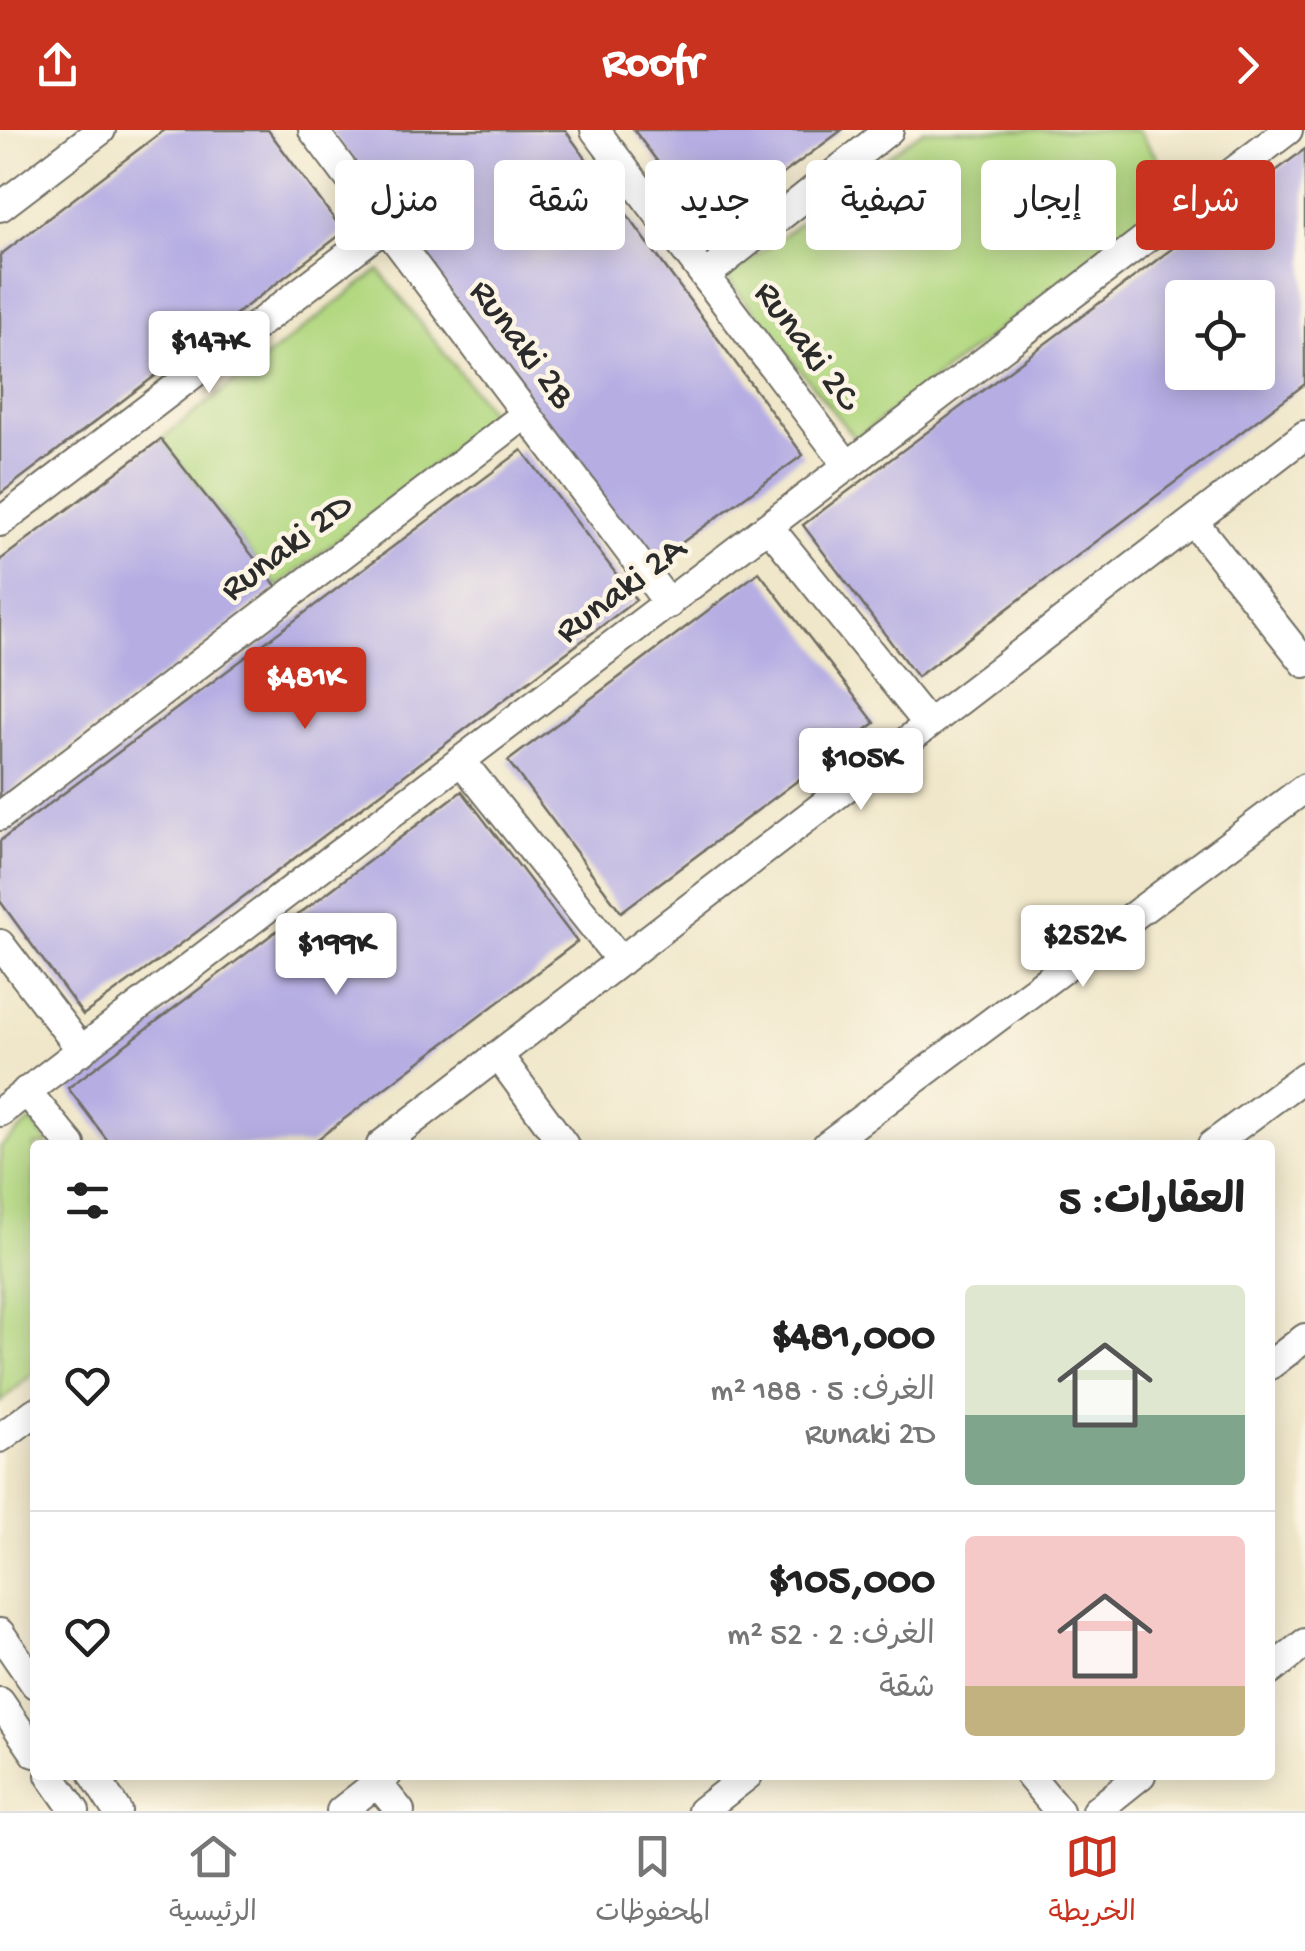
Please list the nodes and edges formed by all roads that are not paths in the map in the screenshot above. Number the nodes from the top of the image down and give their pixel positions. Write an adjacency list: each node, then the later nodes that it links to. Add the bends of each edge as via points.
1 (101, 130): 7 (street)
2 (313, 130): 6 (street, Runaki 2B)
3 (594, 130): 10 (street, Runaki 2C)
4 (889, 130): 10 (street)
5 (1288, 130): 13 (street, Runaki 2A)
6 (335, 160)
7 (0, 207)
8 (355, 250): 15 (street)
9 (402, 250): 11 (street, Runaki 2B)
10 (705, 276): 13 (street, Runaki 2C)
11 (526, 414): 17 (street, Runaki 2B); 22 (street, Runaki 2D)
12 (1305, 435): 14 (street)
13 (848, 466): 16 (street, Runaki 2A)
14 (1192, 521): 18 (street); 19 (street)
15 (0, 522)
16 (768, 527): 17 (street, Runaki 2A); 19 (street)
17 (669, 604): 20 (street, Runaki 2A)
18 (1305, 664)
19 (928, 724): 24 (street)
20 (462, 762): 24 (street); 25 (street, Runaki 2A)
21 (1305, 788): 33 (street)
22 (0, 816)
23 (0, 944): 25 (street)
24 (621, 961): 26 (street)
25 (82, 1051): 28 (street, Runaki 2A)
26 (498, 1055): 31 (street); 32 (street)
27 (1305, 1076): 34 (street)
28 (26, 1091): 29 (street, Runaki 2A); 30 (street)
29 (0, 1112)
30 (68, 1140)
31 (388, 1140)
32 (560, 1140)
33 (834, 1140)
34 (1219, 1140)
35 (1305, 1338): 36 (street)
36 (1275, 1361)
37 (30, 1416): 38 (street)
38 (0, 1438)
39 (0, 1633): 42 (street)
40 (1305, 1643): 41 (street)
41 (1275, 1667)
42 (30, 1677)
43 (0, 1702): 44 (street)
44 (30, 1746)
45 (53, 1780): 52 (street)
46 (97, 1780): 53 (street)
47 (381, 1780): 54 (street)
48 (383, 1780): 55 (street)
49 (742, 1780): 56 (street)
50 (1034, 1780): 57 (street)
51 (1134, 1780): 58 (street)
52 (75, 1811)
53 (118, 1811)
54 (340, 1811)
55 (400, 1811)
56 (702, 1811)
57 (1059, 1811)
58 (1096, 1811)

